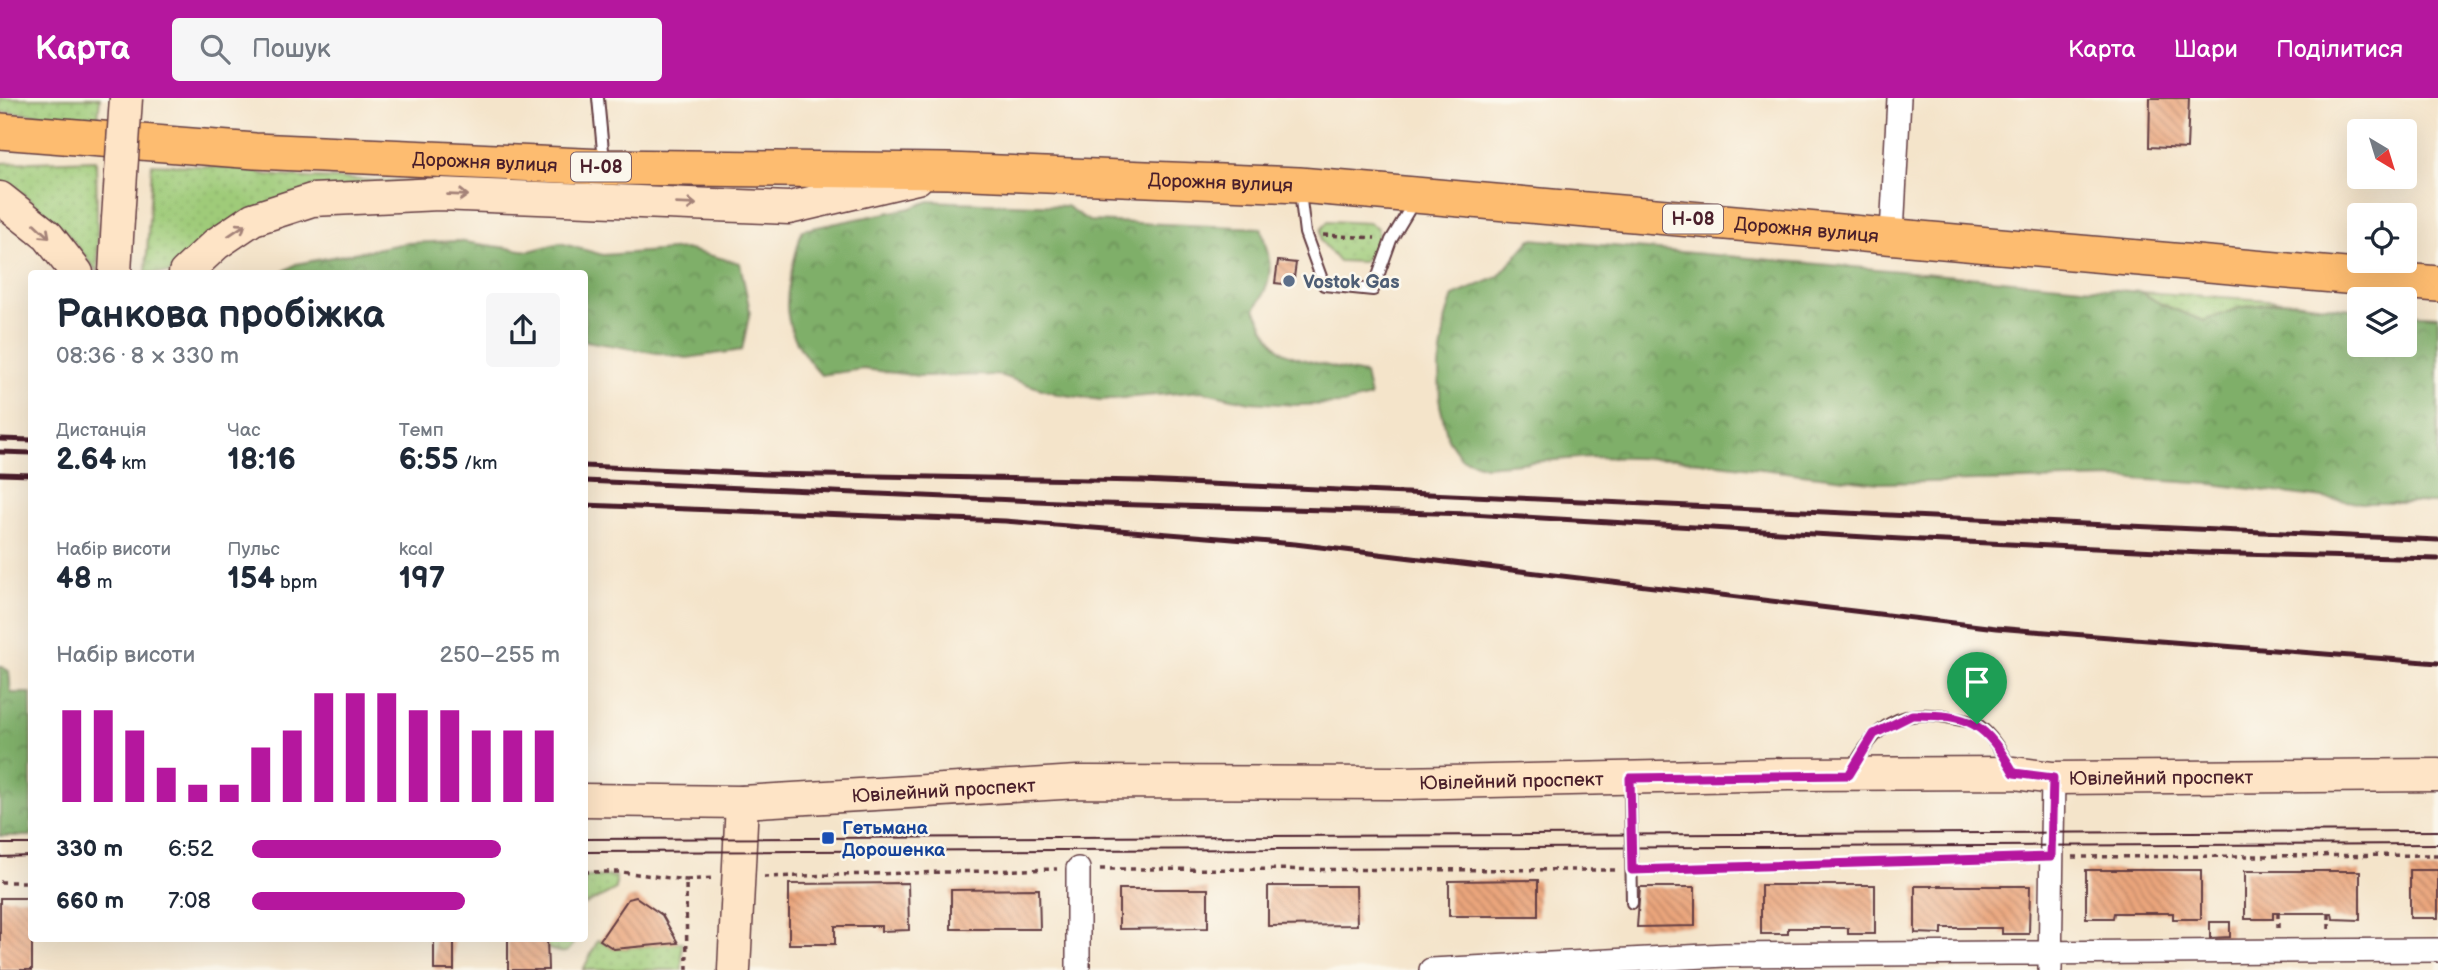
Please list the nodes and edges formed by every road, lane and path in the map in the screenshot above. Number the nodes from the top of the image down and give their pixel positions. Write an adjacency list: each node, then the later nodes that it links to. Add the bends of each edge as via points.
1 (126, 98): 14 (main road, bridge)
2 (598, 98): 5 (lane)
3 (1899, 98): 11 (street)
4 (10, 130): 5 (main road, Дорожня вулиця / Н-08, via 255,151)
5 (605, 167): 6 (main road, Дорожня вулиця / Н-08)
6 (948, 171): 7 (main road, Дорожня вулиця / Н-08); 15 (main road, one-way to 6, via 253,219 312,200 439,194 789,208)
7 (1299, 185): 8 (main road, Дорожня вулиця / Н-08); 10 (lane)
8 (1416, 197): 11 (main road, Дорожня вулиця / Н-08); 12 (lane)
9 (0, 198): 13 (main road, one-way to 13, via 48,236)
10 (1305, 233): 12 (path); 12 (lane, via 1324,285 1373,290)
11 (1892, 234): 16 (main road, Дорожня вулиця / Н-08)
12 (1391, 240)
13 (75, 270)
14 (115, 270)
15 (188, 270)
16 (2438, 285)
17 (2014, 773): 18 (main road, Ювілейний проспект); 18 (lane, via 1977,724 1938,715 1912,715 1874,734); 21 (main road, Ювілейний проспект)
18 (1849, 775): 20 (main road, Ювілейний проспект)
19 (2438, 775): 21 (main road, Ювілейний проспект)
20 (1630, 778): 23 (main road, Ювілейний проспект, via 1079,782); 27 (lane)
21 (2053, 778): 25 (street)
22 (588, 800): 23 (main road, Ювілейний проспект)
23 (742, 802): 29 (main road)
24 (2438, 855): 25 (path)
25 (2051, 857): 27 (path); 36 (street)
26 (1078, 869): 27 (path); 29 (path); 40 (street)
27 (1632, 870): 33 (lane)
28 (588, 872): 30 (path)
29 (738, 877): 30 (path); 39 (main road)
30 (686, 880): 38 (path)
31 (28, 881): 32 (path)
32 (0, 882)
33 (1632, 903)
34 (2438, 950): 35 (street)
35 (2385, 960): 36 (street)
36 (2050, 961): 37 (street)
37 (1725, 962): 41 (street)
38 (687, 970)
39 (734, 970)
40 (1078, 970)
41 (1431, 970)

